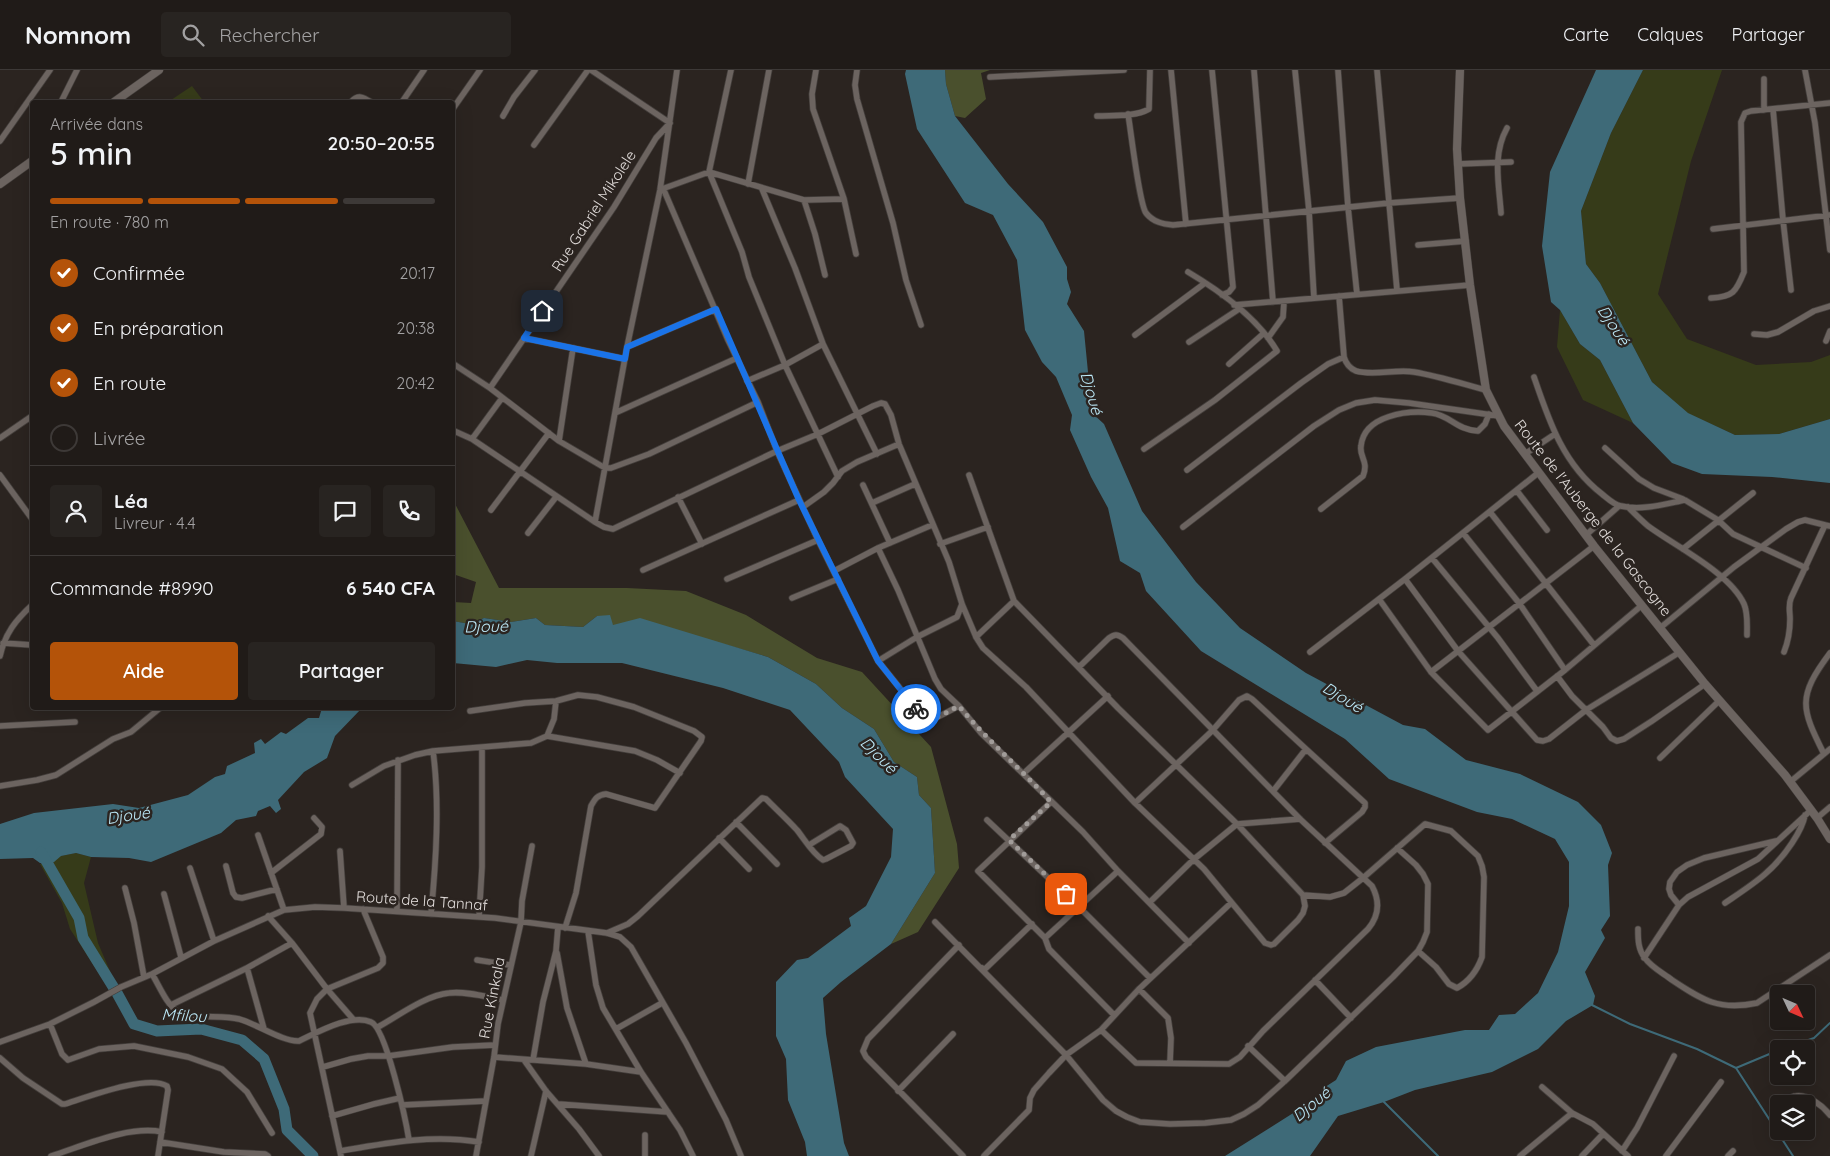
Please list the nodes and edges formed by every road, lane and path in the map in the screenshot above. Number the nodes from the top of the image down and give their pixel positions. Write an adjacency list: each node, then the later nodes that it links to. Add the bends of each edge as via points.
1 (50, 70): 41 (street)
2 (77, 70): 26 (street)
3 (159, 70): 27 (street)
4 (424, 70): 30 (street)
5 (480, 70): 32 (street)
6 (535, 70): 37 (street)
7 (589, 70): 39 (street); 42 (street)
8 (677, 70): 39 (street)
9 (731, 70): 47 (street)
10 (769, 70): 49 (street)
11 (816, 70): 53 (street, via 813,109)
12 (857, 70): 86 (street, via 857,99)
13 (1124, 70): 23 (street)
14 (1150, 70): 36 (street, via 1149,109)
15 (1171, 70): 63 (street)
16 (1212, 70): 61 (street)
17 (1254, 70): 59 (street)
18 (1295, 70): 57 (street)
19 (1338, 70): 56 (street)
20 (1377, 70): 55 (street)
21 (1460, 70): 46 (street, Route de l'Auberge de la Gascogne)
22 (1805, 70): 33 (street)
23 (1089, 71): 24 (street)
24 (990, 76)
25 (1764, 79): 35 (street)
26 (62, 100)
27 (117, 100)
28 (353, 100): 29 (street, via 362,96)
29 (369, 100)
30 (403, 100)
31 (1830, 103): 33 (street)
32 (455, 106)
33 (1812, 106): 34 (street); 60 (street)
34 (1773, 109): 35 (street); 62 (street)
35 (1764, 110): 64 (street, via 1745,114 1741,122)
36 (1128, 114): 38 (street); 63 (street, via 1145,212 1163,224)
37 (503, 116)
38 (1097, 116)
39 (670, 124): 50 (street); 91 (street, Rue Gabriel Mikolele, via 656,138 614,207)
40 (1507, 128): 44 (street, via 1498,148)
41 (0, 141)
42 (534, 145)
43 (30, 162): 48 (street)
44 (1497, 162): 45 (street); 46 (street); 58 (street)
45 (1511, 162)
46 (1457, 164): 52 (street, Route de l'Auberge de la Gascogne)
47 (709, 172): 49 (street); 50 (street); 101 (street)
48 (0, 184)
49 (748, 184): 51 (street)
50 (662, 189): 85 (street); 95 (street)
51 (762, 189): 54 (street); 94 (street)
52 (1460, 198): 55 (street); 66 (street, Route de l'Auberge de la Gascogne)
53 (844, 199): 54 (street); 69 (street)
54 (804, 200): 71 (street)
55 (1390, 203): 56 (street); 74 (street)
56 (1348, 206): 57 (street); 76 (street)
57 (1308, 211): 59 (street); 79 (street)
58 (1501, 213)
59 (1266, 214): 61 (street); 81 (street)
60 (1828, 215): 62 (street); 68 (street)
61 (1227, 218): 63 (street); 77 (street, via 1233,287)
62 (1783, 220): 64 (street); 75 (street)
63 (1186, 224)
64 (1744, 224): 65 (street); 80 (street, via 1744,272 1736,291 1726,297)
65 (1713, 229)
66 (1466, 241): 67 (street); 73 (street, Route de l'Auberge de la Gascogne)
67 (1418, 245)
68 (1830, 250)
69 (856, 254)
70 (1188, 272): 72 (street)
71 (824, 275)
72 (1205, 283): 77 (street); 89 (street)
73 (1470, 285): 74 (street); 106 (street, Route de l'Auberge de la Gascogne)
74 (1397, 290): 76 (street)
75 (1791, 290)
76 (1357, 294): 78 (street)
77 (1222, 295): 84 (street)
78 (1339, 296): 79 (street); 97 (street)
79 (1314, 298): 82 (street)
80 (1711, 298)
81 (1273, 302): 82 (street); 84 (street)
82 (1284, 302): 90 (street, via 1283,317)
83 (1830, 306): 88 (street, via 1814,311 1778,332)
84 (1237, 307): 90 (street); 93 (street)
85 (716, 309): 95 (street); 98 (street)
86 (921, 325)
87 (1830, 331): 92 (street)
88 (1754, 334)
89 (1135, 335)
90 (1266, 336): 100 (street); 123 (street, via 1277,351 1215,400)
91 (524, 338): 96 (street); 105 (street, Rue Gabriel Mikolele)
92 (1826, 341)
93 (1189, 342)
94 (822, 344): 101 (street); 111 (street)
95 (627, 347): 99 (street)
96 (573, 348): 99 (street); 120 (street)
97 (1344, 357): 106 (street, via 1346,364 1357,371 1414,372); 128 (street, via 1328,364 1282,396)
98 (737, 358): 104 (street); 109 (street)
99 (625, 359): 109 (street)
100 (1229, 364)
101 (785, 365): 104 (street); 116 (street)
102 (455, 366): 105 (street)
103 (1534, 377): 117 (street)
104 (747, 381): 108 (street)
105 (490, 388): 107 (street)
106 (1486, 390): 112 (street, Route de l'Auberge de la Gascogne)
107 (502, 398): 115 (street); 119 (street)
108 (758, 402): 124 (street); 127 (street, via 649,454)
109 (615, 413): 127 (street)
110 (1489, 414): 112 (street); 146 (street, via 1478,431 1467,430 1433,413 1382,418 1369,428 1360,446 1366,468 1363,476); 154 (street, via 1376,400 1356,403 1314,426)
111 (858, 415): 116 (street); 121 (street, via 878,404 885,404); 125 (street)
112 (1499, 416): 126 (street, Route de l'Auberge de la Gascogne)
113 (30, 417): 118 (street)
114 (455, 431): 119 (street)
115 (548, 433): 120 (street); 129 (street)
116 (818, 434): 124 (street); 133 (street)
117 (1555, 434): 126 (street); 143 (street, via 1576,469)
118 (0, 438)
119 (472, 439): 129 (street)
120 (559, 441): 127 (street)
121 (899, 444): 125 (street); 134 (street)
122 (1605, 448): 141 (street, via 1639,479)
123 (1144, 449)
124 (777, 451): 139 (street); 140 (street)
125 (878, 454): 133 (street, via 848,468)
126 (1524, 454): 130 (street, Route de l'Auberge de la Gascogne)
127 (605, 468): 151 (street)
128 (1187, 470)
129 (520, 472): 138 (street); 147 (street)
130 (1538, 473): 136 (street); 159 (street, Route de l'Auberge de la Gascogne)
131 (969, 474): 155 (street)
132 (0, 475): 149 (street)
133 (838, 477): 144 (street)
134 (915, 484): 142 (street); 152 (street)
135 (864, 485): 142 (street)
136 (1517, 491): 148 (street); 156 (street)
137 (1753, 493): 150 (street)
138 (556, 497): 151 (street); 157 (street)
139 (678, 497): 151 (street, via 613,529); 162 (street)
140 (799, 500): 144 (street); 162 (street)
141 (1685, 500): 145 (street, via 1657,506); 150 (street)
142 (872, 503): 161 (street)
143 (1618, 506): 145 (street); 159 (street)
144 (803, 507): 160 (street)
145 (1628, 507): 167 (street, via 1646,524)
146 (1321, 509)
147 (491, 510)
148 (1490, 512): 158 (street); 176 (street)
149 (30, 517)
150 (1718, 520): 165 (street, via 1733,534); 167 (street)
151 (595, 522)
152 (932, 525): 161 (street); 163 (street)
153 (1828, 525): 165 (street, via 1798,522); 169 (street)
154 (1183, 526)
155 (988, 527): 163 (street); 179 (street)
156 (1547, 530)
157 (528, 533)
158 (1463, 533): 168 (street); 180 (street)
159 (1586, 536): 164 (street, Route de l'Auberge de la Gascogne)
160 (818, 540): 171 (street); 173 (street)
161 (890, 542): 166 (street)
162 (702, 544): 170 (street)
163 (940, 544): 181 (street)
164 (1594, 546): 176 (street); 182 (street, Route de l'Auberge de la Gascogne)
165 (1761, 547): 169 (street); 172 (street)
166 (878, 548): 171 (street); 189 (street)
167 (1683, 549): 172 (street)
168 (1432, 558): 175 (street); 186 (street)
169 (1806, 568): 197 (street, via 1790,602)
170 (643, 570)
171 (834, 571): 174 (street)
172 (1722, 578): 187 (street); 188 (street, via 1744,604)
173 (727, 579)
174 (838, 579): 177 (street); 200 (street)
175 (1405, 579): 178 (street); 194 (street)
176 (1546, 583): 180 (street); 193 (street)
177 (792, 598)
178 (1379, 600): 195 (street); 203 (street)
179 (1014, 601): 190 (street); 201 (street)
180 (1519, 603): 186 (street); 202 (street)
181 (962, 604): 184 (street); 185 (street)
182 (1641, 606): 187 (street, Route de l'Auberge de la Gascogne); 193 (street)
183 (30, 607): 191 (street)
184 (957, 618): 185 (street); 189 (street)
185 (970, 621): 190 (street)
186 (1489, 628): 194 (street); 206 (street)
187 (1660, 628): 196 (street, Route de l'Auberge de la Gascogne)
188 (1747, 635)
189 (917, 637): 200 (street); 210 (street, via 938,684)
190 (976, 637): 218 (street)
191 (3, 642): 192 (street); 198 (street)
192 (30, 645)
193 (1594, 645): 202 (street)
194 (1458, 651): 203 (street); 214 (street)
195 (1310, 652)
196 (1680, 652): 205 (street, Route de l'Auberge de la Gascogne); 212 (street)
197 (1784, 652)
198 (0, 656)
199 (1829, 656): 224 (street, via 1809,685 1805,697 1810,725)
200 (878, 661): 210 (street, via 923,717 932,720)
201 (1080, 667): 207 (street); 217 (street, via 1109,638 1118,634)
202 (1565, 670): 204 (street)
203 (1431, 672): 214 (street, via 1488,730)
204 (1556, 676): 206 (street); 212 (street)
205 (1705, 684): 208 (street, Route de l'Auberge de la Gascogne); 212 (street, via 1617,741)
206 (1537, 691): 214 (street)
207 (1108, 696): 218 (street); 227 (street)
208 (1720, 700): 225 (street); 230 (street, Route de l'Auberge de la Gascogne)
209 (556, 701): 213 (street); 219 (street, via 554,719); 228 (street, via 578,695 597,697 634,707 699,734 701,741)
210 (959, 706): 229 (street, via 981,733)
211 (158, 710): 232 (street, via 131,732 113,739 56,775)
212 (1586, 710): 214 (street, via 1543,741 1537,740)
213 (470, 711)
214 (1510, 711)
215 (75, 722): 216 (street)
216 (0, 726)
217 (1212, 731): 221 (street, via 1239,700 1247,696); 227 (street); 233 (street)
218 (1068, 734): 229 (street); 235 (street)
219 (547, 736): 220 (street, via 531,742); 228 (street, via 635,751)
220 (482, 748): 223 (street); 277 (street)
221 (1306, 749): 233 (street); 249 (street, via 1365,807)
222 (1830, 749): 224 (street)
223 (433, 751): 226 (street); 275 (street, via 437,807)
224 (1824, 754): 230 (street)
225 (1660, 758)
226 (398, 760): 231 (street); 274 (street)
227 (1176, 765): 235 (street); 243 (street)
228 (680, 773): 282 (street, via 655,808 606,794 595,798 576,893)
229 (1024, 773): 234 (street)
230 (1790, 782): 237 (street, Route de l'Auberge de la Gascogne)
231 (352, 785)
232 (0, 786)
233 (1274, 790): 240 (street)
234 (1051, 802): 247 (street); 259 (street)
235 (1135, 803): 254 (street)
236 (1830, 807): 239 (street)
237 (1808, 812): 239 (street, Route de l'Auberge de la Gascogne); 248 (street); 268 (street, via 1796,837 1774,867)
238 (314, 818): 260 (street, via 322,827 321,834)
239 (1817, 818): 246 (street, Route de l'Auberge de la Gascogne)
240 (1300, 819): 243 (street); 249 (street)
241 (987, 820): 247 (street)
242 (736, 822): 245 (street); 250 (street, via 759,800 766,799); 255 (street)
243 (1237, 824): 254 (street); 265 (street)
244 (258, 834): 260 (street)
245 (719, 838): 258 (street); 285 (street, via 638,916)
246 (1830, 839)
247 (1009, 840): 271 (street); 280 (street, via 978,871)
248 (1778, 840): 269 (street, via 1750,865 1688,897); 269 (street, via 1686,865 1670,882 1671,895)
249 (1325, 844): 261 (street)
250 (808, 845): 250 (street, via 823,860 853,843 840,826)
251 (532, 846): 278 (street, Rue Kinkala)
252 (1397, 848): 261 (street); 292 (street, via 1416,865 1428,884 1427,932); 292 (street, via 1421,826 1429,823 1451,831 1478,856 1482,866 1482,957 1478,969 1457,988 1449,984)
253 (340, 851): 270 (street)
254 (1193, 860): 266 (street); 267 (street)
255 (777, 864)
256 (226, 866): 263 (street, via 236,897)
257 (190, 868): 287 (street)
258 (749, 869)
259 (1118, 871): 266 (street); 271 (street)
260 (271, 872): 263 (street)
261 (1363, 878): 265 (street, via 1338,896); 303 (street, via 1375,893 1378,904 1376,918)
262 (125, 888): 301 (street)
263 (277, 889): 273 (street)
264 (164, 894): 294 (street)
265 (1303, 895): 267 (street, via 1305,906 1298,920 1271,945 1265,943)
266 (1150, 902): 289 (street)
267 (1231, 903): 289 (street)
268 (1725, 903)
269 (1679, 905): 295 (street)
270 (344, 908): 272 (street, Route de la Tannaf); 273 (street, Route de la Tannaf)
271 (1080, 908): 286 (street); 302 (street)
272 (363, 909): 274 (street, Route de la Tannaf); 304 (street, via 383,963)
273 (284, 910): 276 (street, Route de la Tannaf)
274 (398, 911): 275 (street, Route de la Tannaf)
275 (432, 914): 277 (street, Route de la Tannaf)
276 (268, 916): 287 (street, Route de la Tannaf); 288 (street)
277 (479, 917): 278 (street, Route de la Tannaf)
278 (521, 922): 281 (street, Route de la Tannaf); 297 (street, Rue Kinkala)
279 (935, 922): 290 (street)
280 (1032, 924): 286 (street); 299 (street, via 984,970)
281 (558, 927): 282 (street, Route de la Tannaf); 291 (street)
282 (565, 928): 284 (street, Route de la Tannaf)
283 (1638, 929): 295 (street, via 1638,944)
284 (588, 931): 285 (street, Route de la Tannaf); 315 (street, via 596,985 603,1008)
285 (607, 933): 307 (street, Route de la Tannaf, via 620,937 631,947)
286 (1045, 938): 309 (street, via 1049,949)
287 (214, 941): 294 (street, Route de la Tannaf)
288 (292, 943): 298 (street); 304 (street)
289 (1189, 943): 302 (street)
290 (959, 945): 299 (street); 337 (street, via 863,1046 866,1057)
291 (556, 951): 328 (street, via 542,1002); 330 (street, via 568,1008)
292 (1418, 951): 310 (street)
293 (1830, 955): 295 (street, via 1757,1003 1732,1006 1710,1003 1696,996)
294 (181, 958): 300 (street, Route de la Tannaf)
295 (1644, 958)
296 (477, 960): 297 (street)
297 (510, 966): 306 (street, Rue Kinkala)
298 (247, 968): 308 (street); 314 (street)
299 (982, 968): 322 (street)
300 (152, 974): 301 (street, Route de la Tannaf); 308 (street)
301 (144, 977): 312 (street, Route de la Tannaf)
302 (1150, 978): 305 (street)
303 (1315, 980): 310 (street); 321 (street)
304 (327, 989): 311 (street); 317 (street, via 310,1013)
305 (1139, 989): 309 (street); 329 (street, via 1168,1018)
306 (504, 1000): 313 (street, via 464,993 438,995); 320 (street, Rue Kinkala)
307 (662, 1002): 315 (street); 365 (street, Route de la Tannaf, via 726,1120)
308 (171, 1005): 314 (street, via 187,1015 239,1019)
309 (1114, 1015): 316 (street)
310 (1351, 1018): 333 (street)
311 (354, 1019): 313 (street, via 373,1022); 317 (street)
312 (50, 1024): 319 (street, Route de la Tannaf); 347 (street, via 62,1054 68,1060 99,1048 134,1046 222,1069 247,1092)
313 (378, 1027): 323 (street)
314 (264, 1029): 317 (street, via 291,1042)
315 (616, 1029): 332 (street)
316 (1101, 1030): 322 (street); 329 (street, via 1136,1062)
317 (314, 1034): 331 (street)
318 (953, 1034): 337 (street)
319 (0, 1042)
320 (495, 1045): 323 (street); 325 (street, Rue Kinkala)
321 (1248, 1046): 329 (street, via 1229,1064); 333 (street)
322 (1066, 1055): 333 (street, via 1103,1100 1140,1122 1179,1124 1232,1120 1258,1104); 367 (street, via 1034,1090 1029,1110)
323 (388, 1056): 331 (street, via 368,1056); 339 (street)
324 (1674, 1056): 353 (street)
325 (494, 1057): 327 (street); 338 (street, Rue Kinkala)
326 (0, 1058): 346 (street, via 62,1104 117,1088 163,1084 168,1090)
327 (524, 1060): 328 (street); 336 (street)
328 (533, 1060): 330 (street)
329 (1170, 1063)
330 (586, 1064): 332 (street)
331 (323, 1068): 345 (street)
332 (641, 1072): 342 (street)
333 (1285, 1081)
334 (1721, 1082): 371 (street)
335 (1542, 1087): 343 (street)
336 (546, 1091): 341 (street); 361 (street)
337 (898, 1092): 366 (street)
338 (486, 1101): 339 (street); 352 (street, Rue Kinkala)
339 (401, 1102): 345 (street, via 374,1104); 350 (street)
340 (1815, 1102): 344 (street)
341 (558, 1104): 342 (street); 362 (street)
342 (668, 1112): 364 (street)
343 (1572, 1113): 348 (street, via 1593,1124); 368 (street)
344 (1830, 1115)
345 (332, 1116): 356 (street)
346 (162, 1132): 351 (street); 355 (street, via 126,1132)
347 (272, 1133)
348 (1603, 1134): 353 (street); 369 (street)
349 (645, 1135): 363 (street)
350 (409, 1140): 352 (street, via 449,1138); 356 (street)
351 (160, 1142): 358 (street); 359 (street)
352 (479, 1142): 360 (street, Rue Kinkala)
353 (1622, 1151): 370 (street)
354 (1733, 1151): 372 (street)
355 (67, 1153): 357 (street)
356 (341, 1154)
357 (51, 1156)
358 (158, 1156)
359 (268, 1156)
360 (476, 1156)
361 (531, 1156)
362 (599, 1156)
363 (645, 1156)
364 (694, 1156)
365 (741, 1156)
366 (963, 1156)
367 (984, 1156)
368 (1520, 1156)
369 (1582, 1156)
370 (1628, 1156)
371 (1666, 1156)
372 (1728, 1156)

